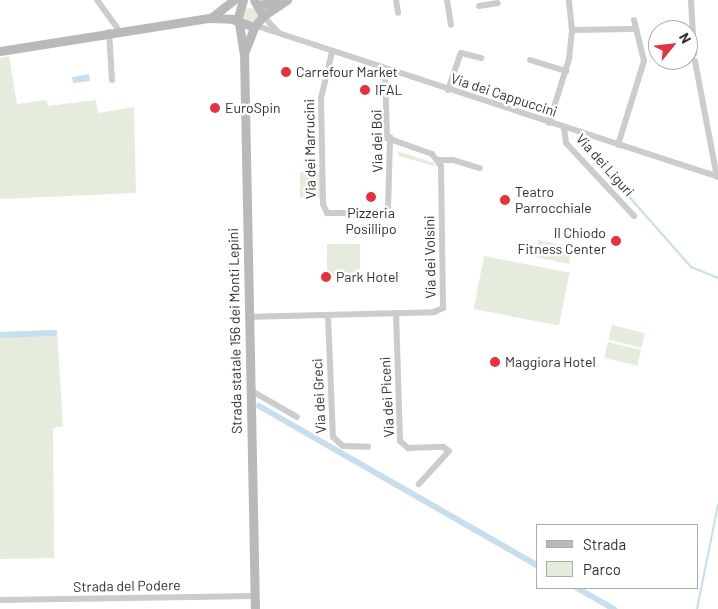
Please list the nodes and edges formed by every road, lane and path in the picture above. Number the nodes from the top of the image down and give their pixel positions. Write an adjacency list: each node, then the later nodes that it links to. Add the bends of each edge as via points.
1 (97, 0): 19 (street)
2 (280, 0): 8 (main road); 13 (main road)
3 (396, 0): 11 (street)
4 (447, 0): 16 (street)
5 (569, 0): 20 (street)
6 (691, 0): 40 (street, via 694,58)
7 (494, 2): 10 (street)
8 (256, 3): 9 (main road); 13 (main road)
9 (239, 4): 12 (main road); 15 (main road, Strada statale 156 dei Monti Lepini)
10 (479, 6)
11 (398, 13)
12 (220, 15): 15 (main road); 19 (main road); 23 (main road, via 234,26)
13 (264, 16): 17 (main road, Strada statale 156 dei Monti Lepini); 22 (street, Via dei Cappuccini)
14 (634, 20): 37 (street, via 644,61)
15 (240, 22): 17 (main road); 23 (main road, Strada statale 156 dei Monti Lepini)
16 (451, 25)
17 (255, 27): 22 (street, Via dei Cappuccini); 26 (main road, Strada statale 156 dei Monti Lepini)
18 (632, 29): 20 (street)
19 (119, 30): 21 (main road)
20 (572, 30): 30 (street)
21 (109, 32): 24 (main road); 32 (street)
22 (282, 35): 25 (street, Via dei Cappuccini)
23 (243, 41): 26 (main road, Strada statale 156 dei Monti Lepini)
24 (0, 51)
25 (332, 52): 29 (street, Via dei Cappuccini); 41 (street, Via dei Marrucini, via 322,94 324,208 333,215)
26 (244, 53): 45 (main road, Strada statale 156 dei Monti Lepini)
27 (481, 58): 33 (street, via 462,53)
28 (530, 60): 30 (street)
29 (385, 70): 31 (street, Via dei Cappuccini); 36 (street, Via dei Boi)
30 (566, 71): 34 (street)
31 (394, 72): 33 (street, Via dei Cappuccini); 36 (street, Via dei Boi, via 389,84)
32 (112, 80)
33 (448, 90): 34 (street, Via dei Cappuccini)
34 (549, 123): 35 (street, Via dei Cappuccini)
35 (564, 128): 37 (street, Via dei Cappuccini); 42 (street, Via dei Liguri, via 566,143)
36 (388, 138): 38 (street, via 432,154); 41 (street, Via dei Boi)
37 (618, 145): 40 (street, Via dei Cappuccini)
38 (439, 160): 39 (street, via 453,160); 43 (street, Via dei Volsini, via 442,177 443,308 434,312)
39 (480, 168)
40 (717, 177)
41 (388, 210)
42 (634, 216)
43 (396, 313): 44 (street, Via dei Volsini); 49 (street, Via dei Piceni, via 400,441 408,448 443,447 449,451)
44 (328, 314): 45 (street, Via dei Volsini); 48 (street, Via dei Greci, via 333,437 343,446)
45 (249, 317): 46 (main road, Strada statale 156 dei Monti Lepini)
46 (250, 390): 47 (street); 50 (main road, Strada statale 156 dei Monti Lepini)
47 (297, 416)
48 (368, 447)
49 (419, 484)
50 (254, 596): 51 (street, Strada del Podere); 52 (main road, Strada statale 156 dei Monti Lepini)
51 (0, 600)
52 (254, 609)

